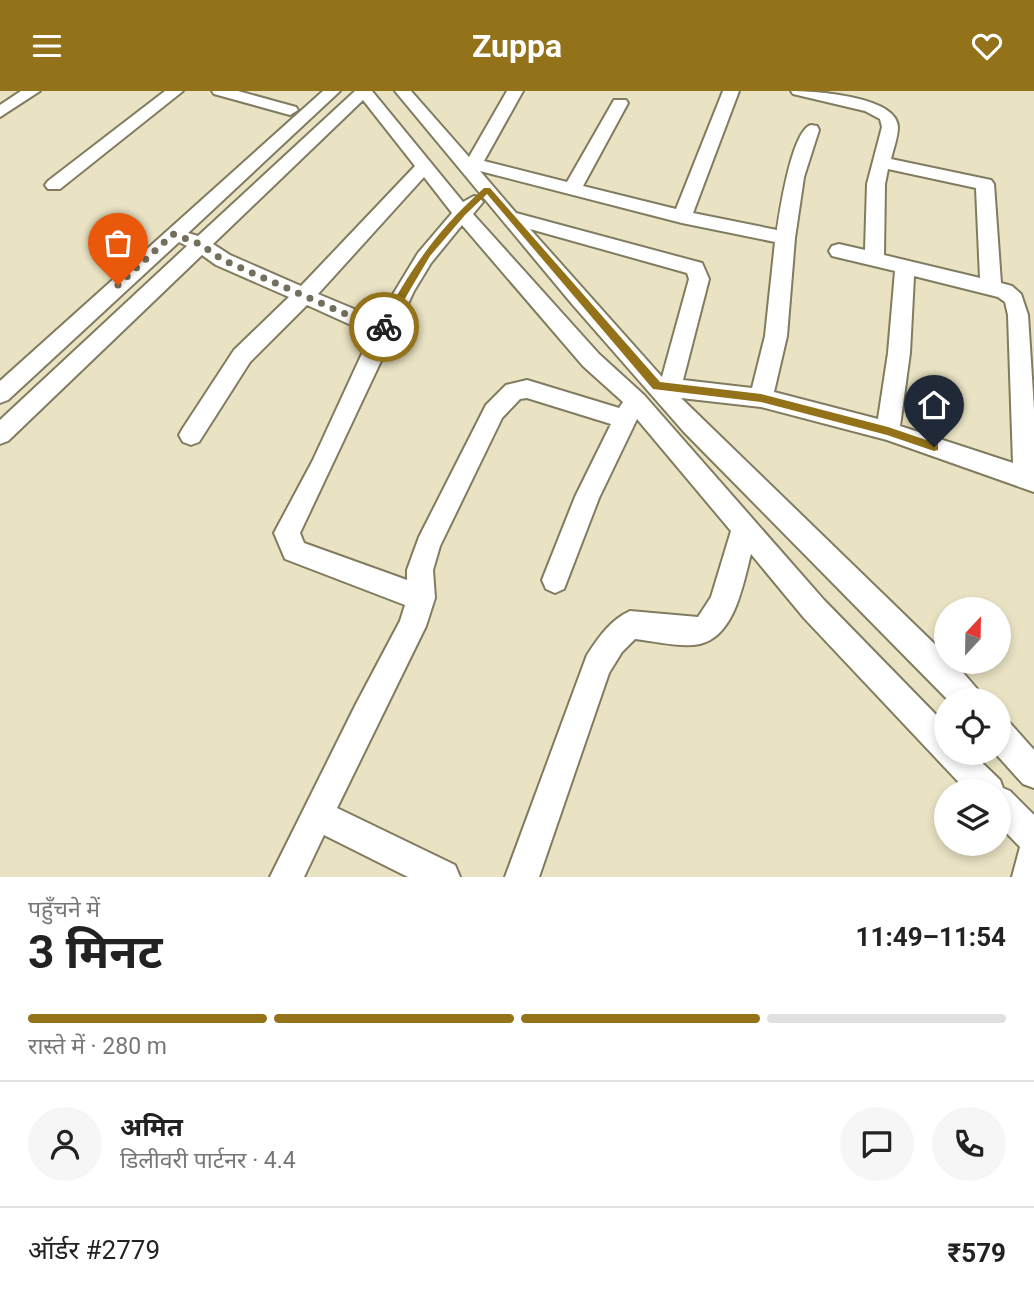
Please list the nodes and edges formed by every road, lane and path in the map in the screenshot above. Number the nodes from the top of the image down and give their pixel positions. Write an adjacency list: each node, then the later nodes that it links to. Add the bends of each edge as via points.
1 (32, 91): 13 (street)
2 (175, 91): 18 (street)
3 (220, 91): 12 (street)
4 (332, 91): 24 (street)
5 (364, 91): 15 (street); 26 (street)
6 (403, 91): 16 (street)
7 (515, 91): 16 (street)
8 (731, 91): 22 (street)
9 (799, 91): 10 (street)
10 (873, 99): 17 (street, via 890,127)
11 (620, 103): 20 (street)
12 (290, 110)
13 (0, 112)
14 (811, 129): 25 (street, via 795,177)
15 (417, 158): 16 (street); 21 (street); 31 (street)
16 (468, 162): 19 (street); 20 (street)
17 (883, 163): 28 (street, via 876,184); 30 (street, via 984,176)
18 (54, 184)
19 (487, 190): 21 (street); 23 (street)
20 (572, 190): 22 (street)
21 (462, 213): 32 (street, via 415,270); 36 (street)
22 (682, 216): 25 (street)
23 (510, 217): 33 (street); 33 (street, via 695,268 699,279)
24 (173, 234): 26 (street); 34 (street)
25 (785, 238): 35 (street, via 776,336)
26 (200, 244): 31 (street, via 223,260); 38 (street)
27 (839, 251): 28 (street)
28 (874, 259): 29 (street)
29 (905, 267): 30 (street); 37 (street)
30 (991, 289): 40 (street, via 1005,291 1014,299 1018,316)
31 (304, 296): 32 (street); 39 (street, via 242,356)
32 (382, 330): 43 (street, via 287,533 294,551)
33 (658, 384): 35 (street); 36 (street); 44 (street, via 692,425)
34 (3, 390)
35 (761, 398): 37 (street)
36 (630, 410): 41 (street); 42 (street, via 587,497); 43 (street, via 527,389 514,391 494,412 428,545 420,570)
37 (888, 431): 40 (street)
38 (0, 434)
39 (191, 435)
40 (1030, 480)
41 (745, 527): 45 (street, via 814,610); 56 (street, via 717,617 706,629 630,625 597,665)
42 (555, 580)
43 (421, 598): 51 (street, via 412,626)
44 (957, 688)
45 (934, 735)
46 (1011, 747): 48 (street)
47 (963, 765): 49 (street)
48 (1034, 773)
49 (977, 779)
50 (1011, 814): 52 (street)
51 (317, 815): 54 (street); 55 (street)
52 (1034, 838)
53 (1034, 852): 57 (street)
54 (287, 877)
55 (443, 877)
56 (522, 877)
57 (1029, 877)

